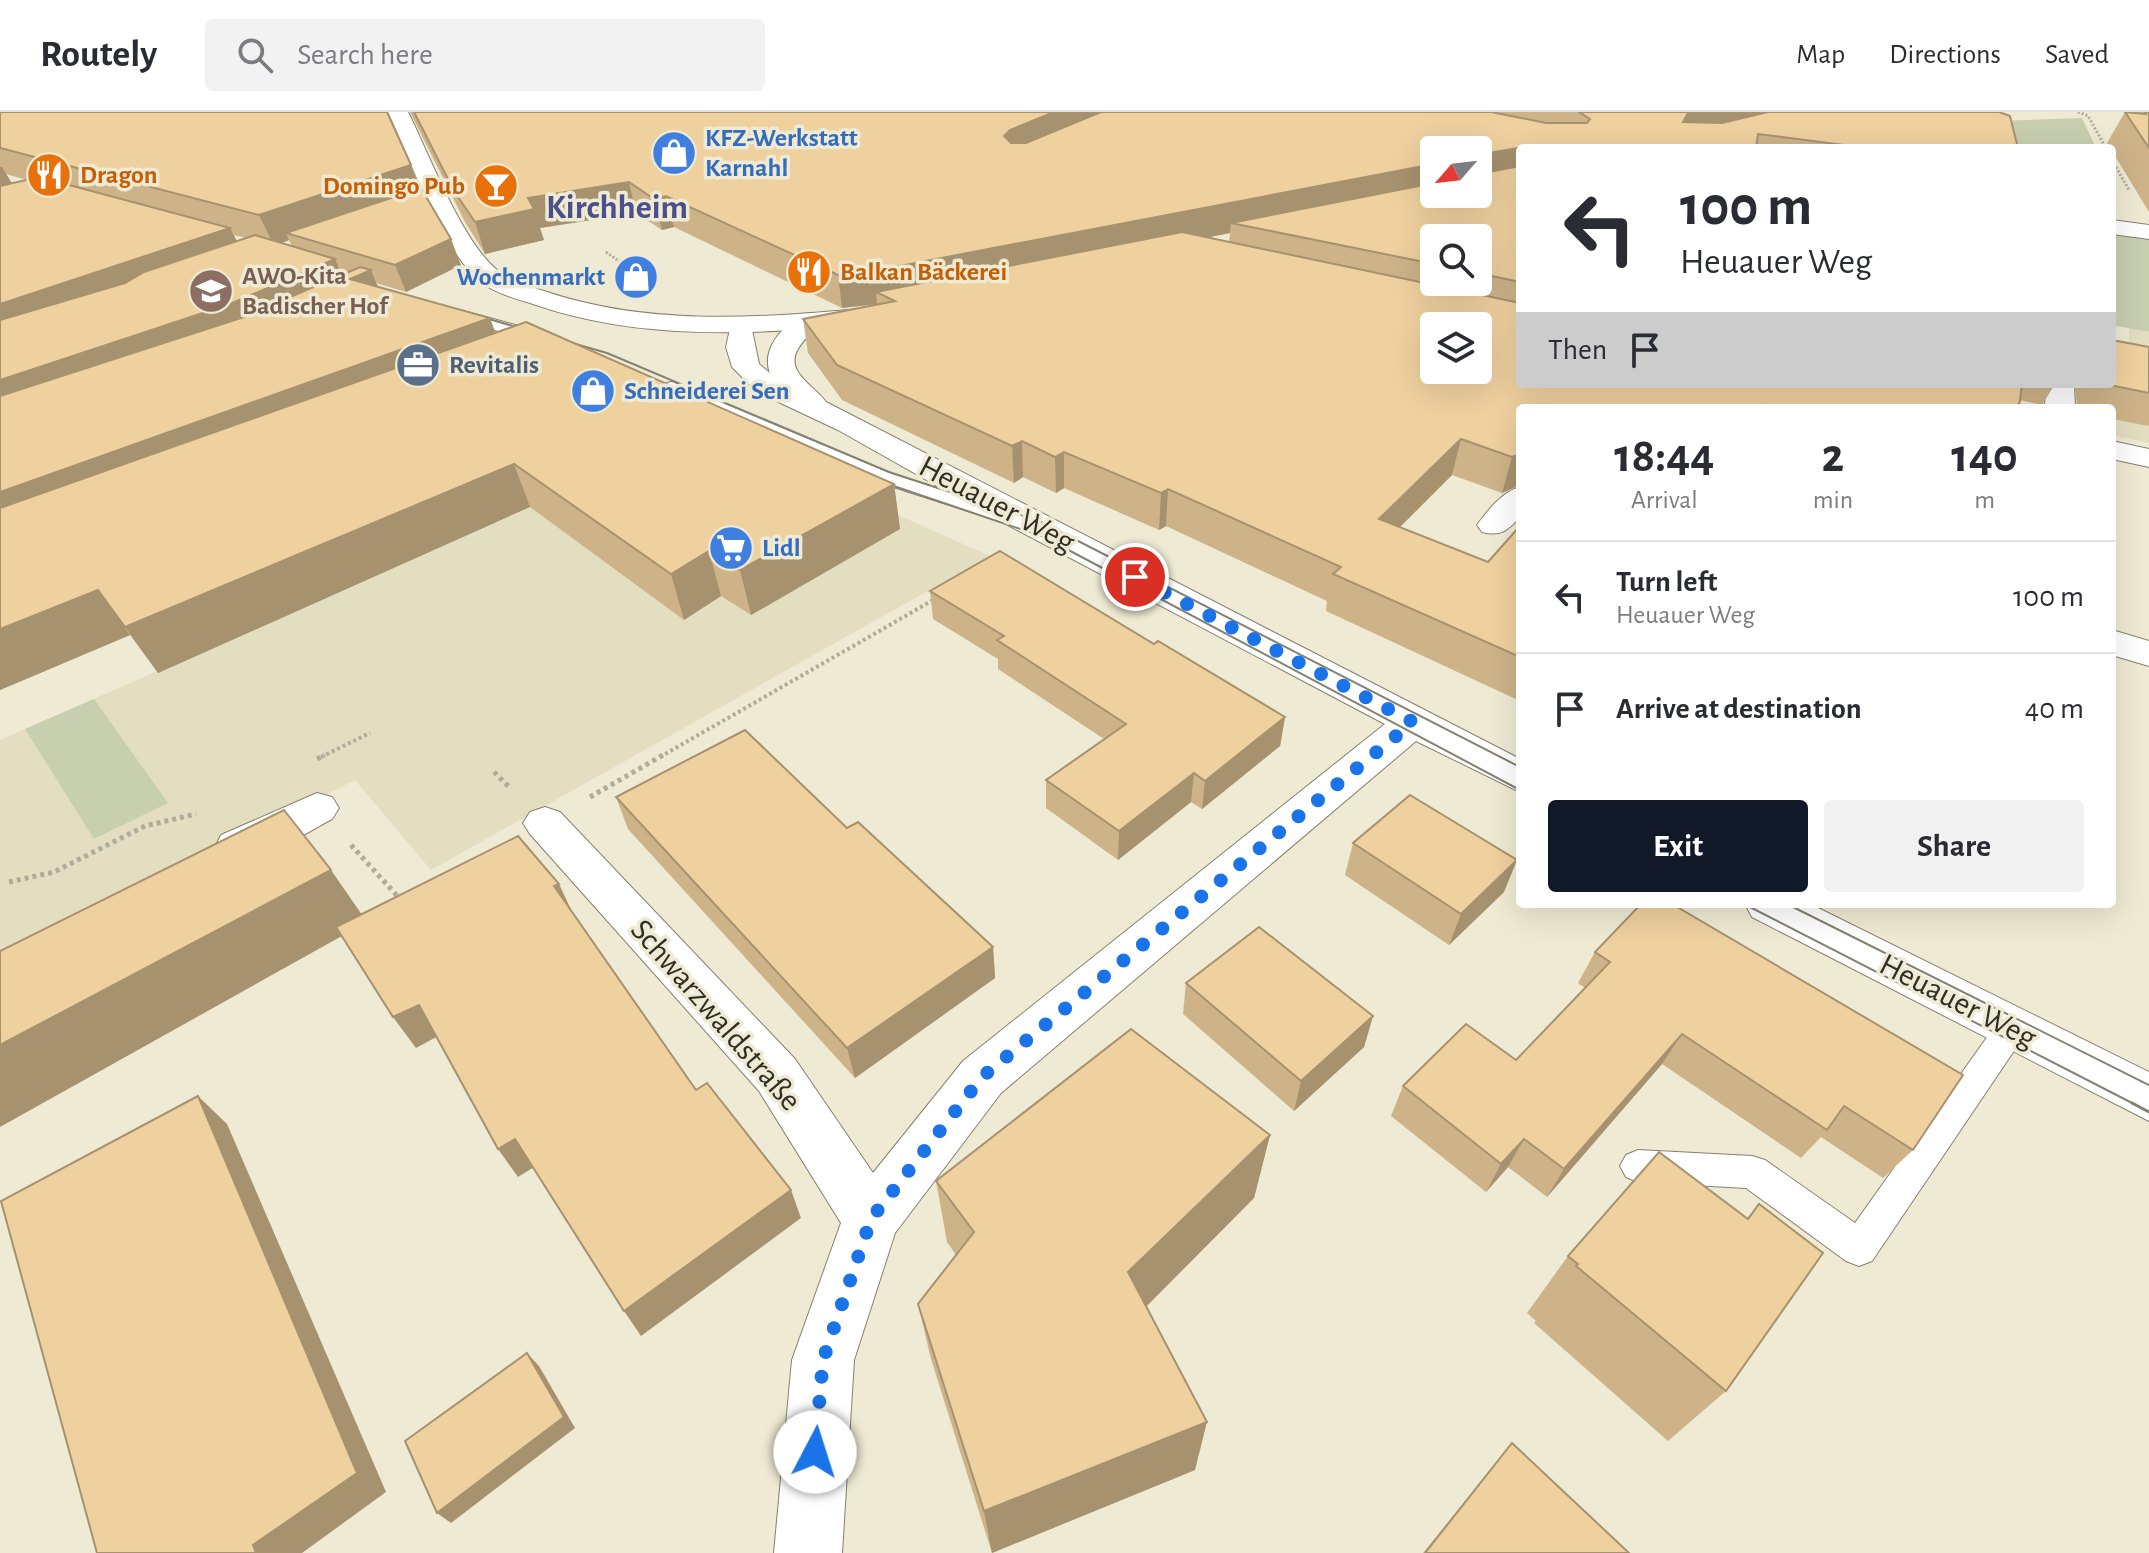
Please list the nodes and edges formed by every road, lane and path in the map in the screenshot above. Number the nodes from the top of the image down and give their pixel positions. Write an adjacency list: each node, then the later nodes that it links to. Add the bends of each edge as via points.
1 (398, 112): 4 (street)
2 (2078, 112): 3 (path, via 2088,116)
3 (2104, 144)
4 (441, 198): 5 (street); 10 (street, via 465,250 490,277 547,301)
5 (413, 208)
6 (2116, 228): 7 (street)
7 (2149, 232)
8 (445, 311): 13 (lane)
9 (886, 313): 11 (street)
10 (620, 320): 12 (street); 13 (street)
11 (806, 324): 12 (street); 16 (street, Heuauer Weg, via 783,346 779,361 784,379)
12 (741, 326): 16 (street, Heuauer Weg, via 740,347 756,379)
13 (564, 340): 14 (street)
14 (517, 360)
15 (657, 380): 20 (lane, via 885,478)
16 (816, 407): 20 (street, Heuauer Weg)
17 (2116, 451): 18 (street)
18 (2149, 458)
19 (1516, 501): 21 (street)
20 (1034, 525): 25 (street, Heuauer Weg)
21 (1494, 525)
22 (948, 592): 32 (path)
23 (2116, 643): 24 (street)
24 (2149, 654)
25 (1413, 722): 29 (street, Heuauer Weg); 41 (street, via 982,1077)
26 (370, 733): 27 (path)
27 (313, 761)
28 (494, 772): 32 (path)
29 (1516, 775)
30 (317, 808): 33 (street); 35 (path, via 402,902)
31 (210, 811): 34 (path, via 145,826 54,872)
32 (545, 823): 41 (street, Schwarzwaldstraße, via 777,1075)
33 (194, 869)
34 (9, 882)
35 (415, 894)
36 (1785, 908): 37 (street, Heuauer Weg)
37 (1841, 921): 38 (street, Heuauer Weg)
38 (2011, 1029): 39 (street, Heuauer Weg); 40 (lane, via 1859,1248 1752,1172)
39 (2149, 1098)
40 (1638, 1166)
41 (871, 1219): 42 (street, via 823,1360)
42 (797, 1550)

